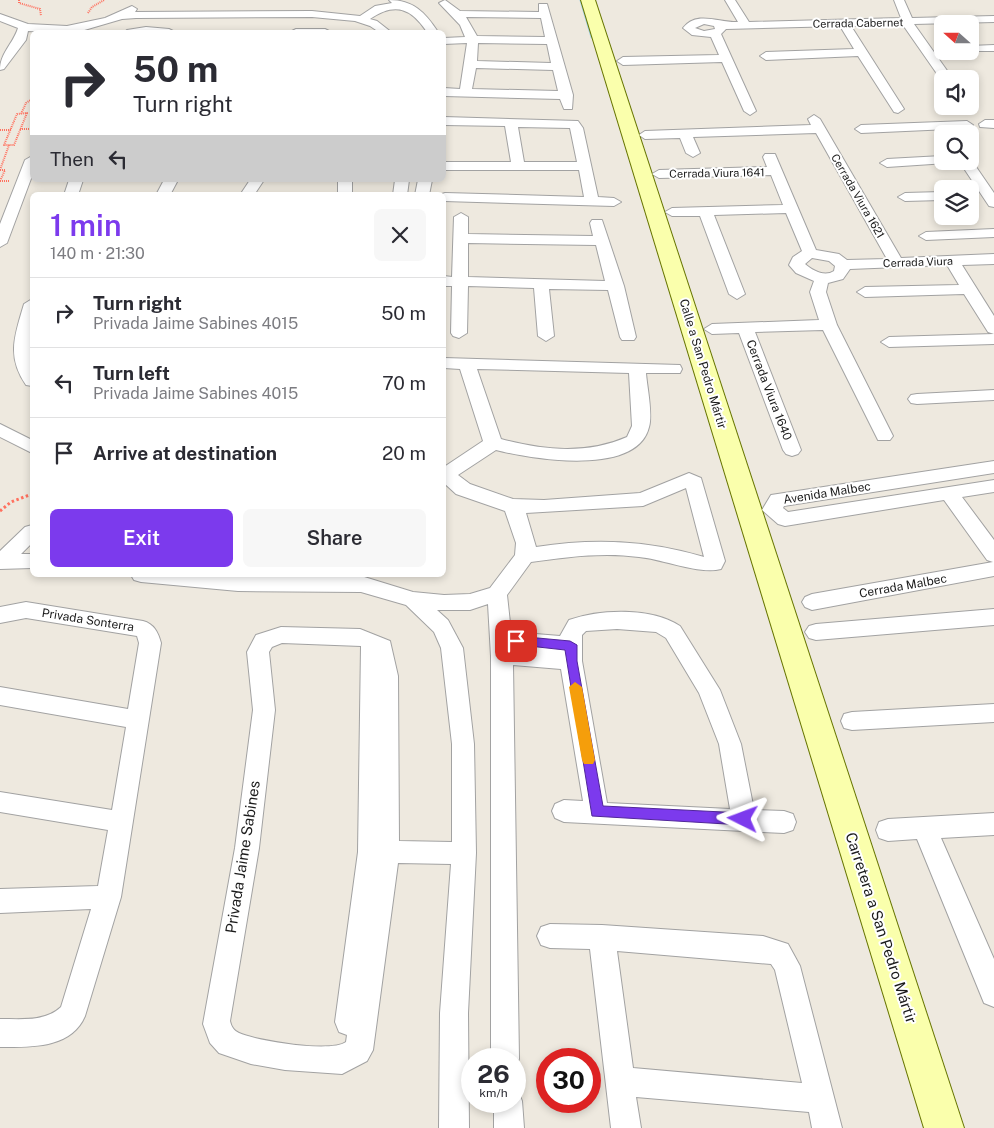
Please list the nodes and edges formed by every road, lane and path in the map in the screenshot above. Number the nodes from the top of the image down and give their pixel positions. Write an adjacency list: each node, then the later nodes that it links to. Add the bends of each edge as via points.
1 (19, 0): 15 (path, via 24,5 40,9)
2 (104, 0): 20 (path)
3 (394, 0): 10 (street)
4 (588, 0): 153 (main road, Calle a San Pedro Mártir)
5 (730, 0): 22 (street)
6 (899, 0): 19 (street)
7 (141, 2): 13 (street)
8 (310, 2): 11 (street)
9 (444, 3): 12 (street)
10 (405, 5): 17 (street, via 379,8); 24 (street, via 422,16)
11 (295, 14): 13 (street, via 232,20 159,13); 17 (street)
12 (459, 14): 25 (street, via 544,10); 27 (street, via 471,30)
13 (123, 16): 20 (street)
14 (0, 17): 21 (street)
15 (42, 17)
16 (994, 19): 19 (street, Cerrada Cabernet)
17 (361, 20): 23 (street)
18 (843, 23): 19 (street, Cerrada Cabernet); 22 (street, Cerrada Cabernet); 33 (street)
19 (907, 23): 31 (street)
20 (82, 25): 21 (street)
21 (24, 26): 38 (street, via 20,40)
22 (746, 26): 35 (street, Cerrada Cabernet, via 718,30)
23 (382, 30)
24 (431, 30)
25 (552, 41): 27 (street, via 486,39); 39 (street)
26 (446, 42): 27 (street)
27 (472, 45): 28 (street); 37 (street)
28 (446, 48)
29 (994, 48): 30 (street)
30 (979, 49)
31 (926, 50): 32 (street); 40 (street)
32 (934, 50)
33 (862, 52): 34 (street); 44 (street)
34 (766, 56)
35 (726, 58): 36 (street); 45 (street)
36 (623, 61)
37 (470, 64): 39 (street); 42 (street)
38 (0, 66)
39 (559, 67): 42 (street, via 568,101)
40 (940, 70)
41 (446, 92): 42 (street)
42 (465, 92)
43 (30, 100): 46 (path)
44 (898, 109)
45 (750, 111)
46 (21, 114): 51 (path, via 27,113); 53 (path, via 17,114)
47 (446, 121): 48 (street)
48 (511, 124): 64 (street); 66 (street, via 573,124 577,128)
49 (30, 128): 51 (path)
50 (0, 129): 53 (path)
51 (20, 129): 58 (path, via 14,145)
52 (861, 129): 54 (street)
53 (10, 130): 58 (path, via 4,145)
54 (934, 130)
55 (753, 131): 56 (street, Cerrada Viura 1621); 69 (street, Cerrada Viura 1641); 92 (street, Cerrada Viura 1621, via 816,123)
56 (685, 134): 57 (street, Cerrada Viura 1621); 59 (street)
57 (645, 135)
58 (9, 145): 67 (path)
59 (693, 153)
60 (934, 160): 62 (street)
61 (446, 161): 63 (street)
62 (887, 163)
63 (462, 165): 64 (street); 65 (street)
64 (518, 165): 66 (street)
65 (446, 166)
66 (584, 166): 77 (street)
67 (0, 170): 72 (path, via 5,170)
68 (972, 170): 76 (street)
69 (776, 171): 70 (street, Cerrada Viura 1641); 79 (street, Cerrada Viura 1641)
70 (659, 174)
71 (30, 181): 88 (street)
72 (0, 182)
73 (934, 196): 75 (street)
74 (446, 197): 77 (street)
75 (905, 197)
76 (991, 199)
77 (592, 200): 78 (street)
78 (614, 202)
79 (792, 209): 80 (street); 89 (street, Cerrada Viura 1641)
80 (705, 211): 81 (street); 102 (street)
81 (672, 212)
82 (461, 218): 86 (street)
83 (597, 223): 87 (street)
84 (994, 234): 85 (street)
85 (926, 236)
86 (460, 238): 87 (street); 96 (street)
87 (602, 241): 98 (street)
88 (0, 243)
89 (810, 253): 93 (street, via 834,257); 94 (street, via 798,260 797,265 807,275)
90 (994, 259): 91 (street, Cerrada Viura)
91 (951, 260): 92 (street, Cerrada Viura); 100 (street)
92 (896, 262): 93 (street, Cerrada Viura)
93 (843, 265): 94 (street, via 840,274)
94 (822, 278): 104 (street, via 818,292)
95 (446, 281): 96 (street)
96 (465, 284): 97 (street); 99 (street); 108 (street)
97 (541, 284): 98 (street); 109 (street)
98 (616, 286): 110 (street)
99 (446, 287)
100 (968, 289): 101 (street); 107 (street)
101 (865, 292)
102 (736, 294)
103 (30, 311): 117 (street, via 21,345 24,370)
104 (830, 325): 106 (street, Cerrada Viura 1640); 121 (street)
105 (712, 329): 106 (street, Cerrada Viura 1640)
106 (746, 329): 124 (street, Cerrada Viura 1640)
107 (994, 329)
108 (459, 334)
109 (546, 336)
110 (628, 337)
111 (994, 339): 112 (street)
112 (889, 342)
113 (446, 363): 114 (street)
114 (467, 364): 115 (street); 123 (street)
115 (637, 369): 116 (street); 123 (street, via 641,426 634,441 624,447 594,454 548,455)
116 (674, 369)
117 (30, 378)
118 (994, 395): 119 (street)
119 (917, 399)
120 (0, 430): 122 (street)
121 (884, 436)
122 (30, 443)
123 (493, 443): 126 (street)
124 (792, 450)
125 (994, 467): 129 (street, Avenida Malbec, via 778,500 772,510 786,519)
126 (446, 473)
127 (446, 475): 131 (street, via 462,489)
128 (994, 486): 129 (street, Avenida Malbec)
129 (949, 493): 134 (street)
130 (30, 495): 132 (path, via 11,502)
131 (512, 506): 135 (street, via 523,530); 135 (street, via 562,506 643,499 690,479 694,483 715,561 707,565 660,551 598,547)
132 (0, 511)
133 (30, 534): 137 (street)
134 (994, 555)
135 (525, 556): 141 (street)
136 (30, 561): 137 (street)
137 (1, 562)
138 (994, 569): 143 (street, Cerrada Malbec)
139 (165, 577): 140 (street, via 238,583)
140 (318, 580): 142 (street, via 360,584)
141 (497, 593): 142 (street, via 456,604); 147 (street)
142 (413, 600): 164 (street, via 441,626 452,648 463,744)
143 (812, 602)
144 (0, 615): 151 (street, Privada Sonterra, via 26,610 146,632 150,643)
145 (994, 617): 146 (street)
146 (816, 632)
147 (502, 648): 148 (street); 172 (street)
148 (571, 653): 156 (street); 157 (street, via 570,635 576,626 584,623 652,622 670,628 709,690 737,774)
149 (0, 696): 151 (street)
150 (994, 713): 152 (street)
151 (138, 720): 158 (street, Privada Sonterra)
152 (852, 721)
153 (818, 728): 180 (main road, Carretera a San Pedro Mártir)
154 (0, 802): 158 (street)
155 (564, 811): 156 (street)
156 (597, 812): 157 (street)
157 (743, 819): 159 (street)
158 (122, 822): 165 (street, Privada Sonterra)
159 (784, 822)
160 (994, 824): 161 (street)
161 (924, 828): 162 (street); 169 (street)
162 (888, 830)
163 (378, 852): 163 (street, Privada Jaime Sabines, via 372,656 369,647 360,637 271,636 258,652 264,710 246,848 216,1014 217,1027 228,1043 248,1051 335,1061 350,1056 347,1040); 164 (street)
164 (464, 853): 176 (street, via 454,1013)
165 (108, 898): 166 (street); 171 (street, Privada Sonterra, via 71,1016 61,1026 46,1030)
166 (0, 901)
167 (550, 936): 168 (street)
168 (602, 937): 173 (street); 174 (street, via 763,949 779,953 787,966)
169 (986, 951): 170 (street)
170 (994, 994)
171 (0, 1033)
172 (505, 1048)
173 (619, 1081): 174 (street); 178 (street)
174 (819, 1098): 179 (street)
175 (508, 1113): 177 (street)
176 (454, 1128)
177 (509, 1128)
178 (626, 1128)
179 (827, 1128)
180 (944, 1128)

